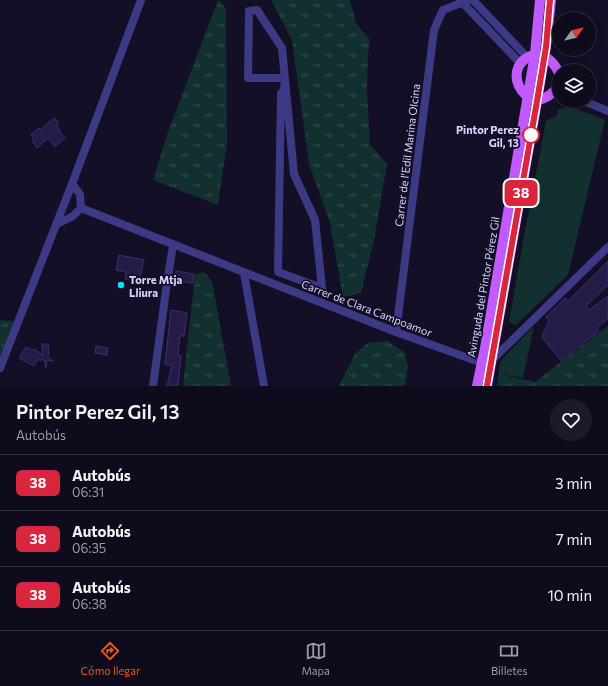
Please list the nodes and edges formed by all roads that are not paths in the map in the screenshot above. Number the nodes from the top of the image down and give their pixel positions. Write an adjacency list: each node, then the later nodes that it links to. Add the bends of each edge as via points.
1 (141, 0): 13 (street)
2 (473, 0): 6 (street)
3 (540, 0): 6 (main road, Avinguda del Pintor Pérez Gil)
4 (550, 0): 6 (main road, Avinguda del Pintor Pérez Gil)
5 (464, 1): 6 (street); 19 (street, Carrer de l'Edil Marina Olcina, via 443,10 434,30)
6 (532, 58): 7 (main road, via 552,61); 10 (main road, Avinguda del Pintor Pérez Gil); 10 (main road, Avinguda del Pintor Pérez Gil, via 516,78 520,88)
7 (554, 64)
8 (285, 78): 8 (street, via 248,78 249,11 257,10 282,48 294,174 315,220 322,288 278,272 281,93 284,91)
9 (552, 93): 10 (main road)
10 (532, 99): 20 (main road, Avinguda del Pintor Pérez Gil); 22 (main road, Avinguda del Pintor Pérez Gil, via 485,348)
11 (596, 106): 12 (street)
12 (608, 111)
13 (72, 184): 14 (street, via 80,194); 15 (street)
14 (81, 208): 15 (street, via 73,216); 16 (street, Carrer de Clara Campoamor)
15 (57, 224): 23 (street)
16 (173, 245): 18 (street, Carrer de Clara Campoamor); 24 (street)
17 (608, 247): 21 (street)
18 (244, 273): 19 (street, Carrer de Clara Campoamor); 25 (street)
19 (396, 332): 22 (street, Carrer de Clara Campoamor)
20 (496, 336): 21 (street); 22 (main road, Avinguda del Pintor Pérez Gil)
21 (509, 344): 22 (street)
22 (487, 362): 26 (main road, Avinguda del Pintor Pérez Gil); 27 (main road, Avinguda del Pintor Pérez Gil)
23 (0, 368)
24 (153, 386)
25 (264, 386)
26 (477, 386)
27 (487, 386)

